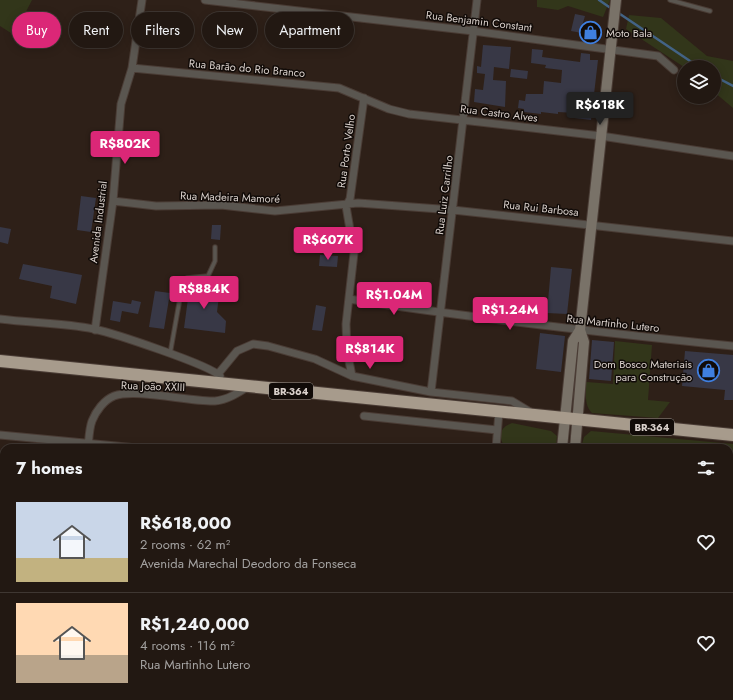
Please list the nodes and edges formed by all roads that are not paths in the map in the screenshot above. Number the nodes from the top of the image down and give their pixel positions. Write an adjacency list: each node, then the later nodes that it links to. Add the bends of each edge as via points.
1 (142, 0): 9 (street, Avenida Industrial)
2 (205, 0): 7 (street, Rua Benjamin Constant)
3 (477, 0): 7 (street, Rua Luiz Carrilho)
4 (670, 0): 6 (lane)
5 (615, 2): 8 (main road)
6 (710, 10)
7 (472, 31): 8 (street, Rua Benjamin Constant); 12 (street, Rua Luiz Carrilho)
8 (611, 49): 10 (street, Rua Benjamin Constant, via 658,56); 13 (main road)
9 (132, 68): 11 (street, Rua Barão do Rio Branco, via 339,88); 15 (street, Avenida Industrial, via 121,104)
10 (674, 70)
11 (362, 97): 12 (street, Rua Castro Alves, via 389,109 409,114); 16 (street, Rua Porto Velho, via 350,199)
12 (464, 120): 13 (street, Rua Castro Alves); 17 (street, Rua Luiz Carrilho)
13 (602, 136): 14 (street, Rua Castro Alves); 18 (main road)
14 (733, 156)
15 (113, 201): 16 (street, Rua Madeira Mamoré, via 156,206 221,206 276,211); 24 (street, Avenida Industrial)
16 (346, 206): 17 (street, Rua Rui Barbosa, via 358,203); 21 (street, via 354,253)
17 (453, 210): 18 (street, Rua Rui Barbosa); 22 (street, Rua Luiz Carrilho)
18 (591, 225): 19 (street, Rua Rui Barbosa); 25 (main road)
19 (733, 241)
20 (215, 247): 27 (lane, via 215,261 208,276 187,278 180,298)
21 (349, 299): 22 (street, Rua Martinho Lutero); 30 (street, via 346,324 347,351)
22 (442, 313): 25 (street, Rua Martinho Lutero); 33 (street, Rua Luiz Carrilho)
23 (0, 319): 24 (street)
24 (95, 330): 27 (street)
25 (580, 330): 26 (street, Rua Martinho Lutero); 37 (main road, via 573,341); 38 (main road, via 584,342)
26 (733, 346)
27 (170, 354): 29 (street)
28 (0, 361): 31 (highway, BR-364)
29 (218, 374): 30 (street, via 237,351 252,344 315,359); 31 (street)
30 (352, 376): 33 (street)
31 (228, 385): 32 (highway, BR-364)
32 (249, 386): 34 (highway, BR-364); 43 (street, Rua João XXIII, via 236,394 215,401 131,394 114,396 104,402 94,416)
33 (431, 392): 36 (street, via 512,402)
34 (499, 412): 36 (highway, BR-364); 39 (street)
35 (364, 416): 39 (street)
36 (537, 416): 37 (highway, BR-364)
37 (564, 419): 38 (highway, BR-364); 45 (main road)
38 (578, 420): 41 (highway, BR-364); 46 (main road)
39 (497, 430): 44 (street)
40 (0, 435): 42 (street)
41 (733, 435)
42 (79, 444)
43 (88, 444)
44 (496, 444)
45 (562, 444)
46 (575, 444)

